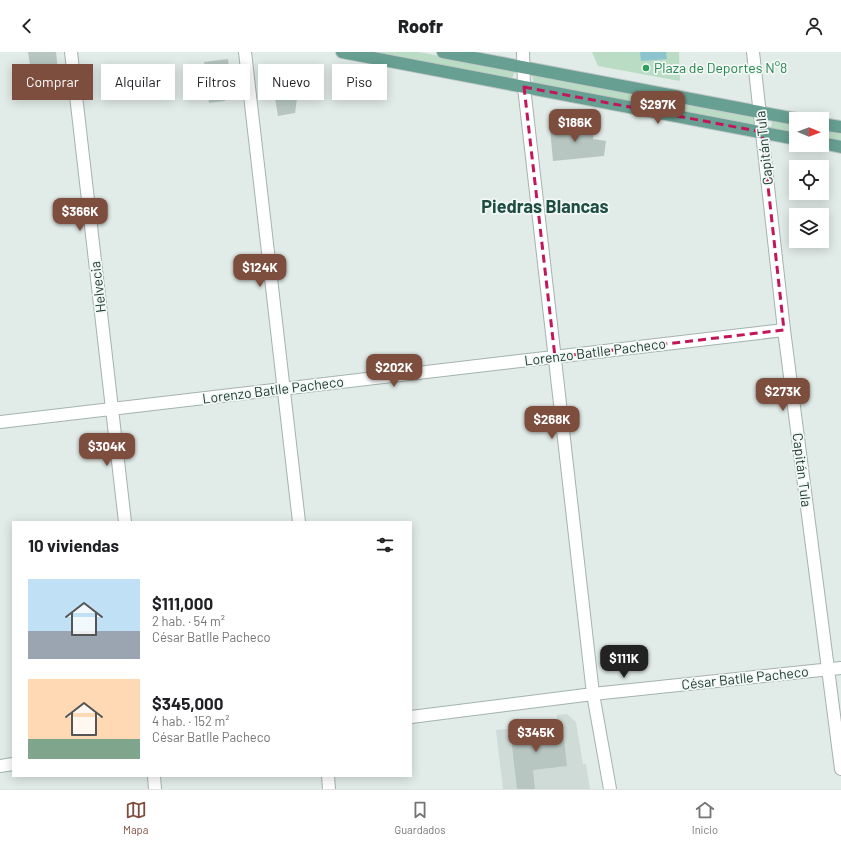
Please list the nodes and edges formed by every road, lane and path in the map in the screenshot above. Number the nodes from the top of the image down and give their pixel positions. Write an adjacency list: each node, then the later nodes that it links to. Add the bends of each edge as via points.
1 (71, 52): 20 (street, Helvecia)
2 (245, 52): 19 (street)
3 (342, 52): 8 (main road)
4 (443, 52): 7 (main road)
5 (523, 52): 7 (street)
6 (753, 52): 9 (street, Capitán Tula)
7 (524, 68): 8 (street); 9 (main road)
8 (524, 87): 13 (main road); 18 (street)
9 (760, 113): 10 (main road); 13 (street, Capitán Tula)
10 (789, 118)
11 (829, 125): 12 (main road)
12 (841, 127)
13 (762, 132): 14 (main road); 17 (street, Capitán Tula)
14 (789, 138)
15 (829, 144): 16 (main road)
16 (841, 147)
17 (784, 330): 18 (street, Lorenzo Batlle Pacheco); 25 (street, Capitán Tula)
18 (555, 357): 19 (street, Lorenzo Batlle Pacheco); 26 (street)
19 (283, 389): 20 (street, Lorenzo Batlle Pacheco); 23 (street)
20 (112, 410): 21 (street, Lorenzo Batlle Pacheco); 22 (street, Helvecia)
21 (0, 422)
22 (125, 521)
23 (299, 521)
24 (841, 668): 25 (street, César Batlle Pacheco)
25 (828, 669): 26 (street, César Batlle Pacheco); 30 (street, Capitán Tula)
26 (593, 694): 27 (street, César Batlle Pacheco); 35 (street)
27 (412, 717)
28 (12, 764): 29 (street)
29 (0, 766)
30 (841, 768)
31 (154, 777): 33 (street)
32 (328, 777): 34 (street)
33 (155, 789)
34 (330, 789)
35 (610, 789)

